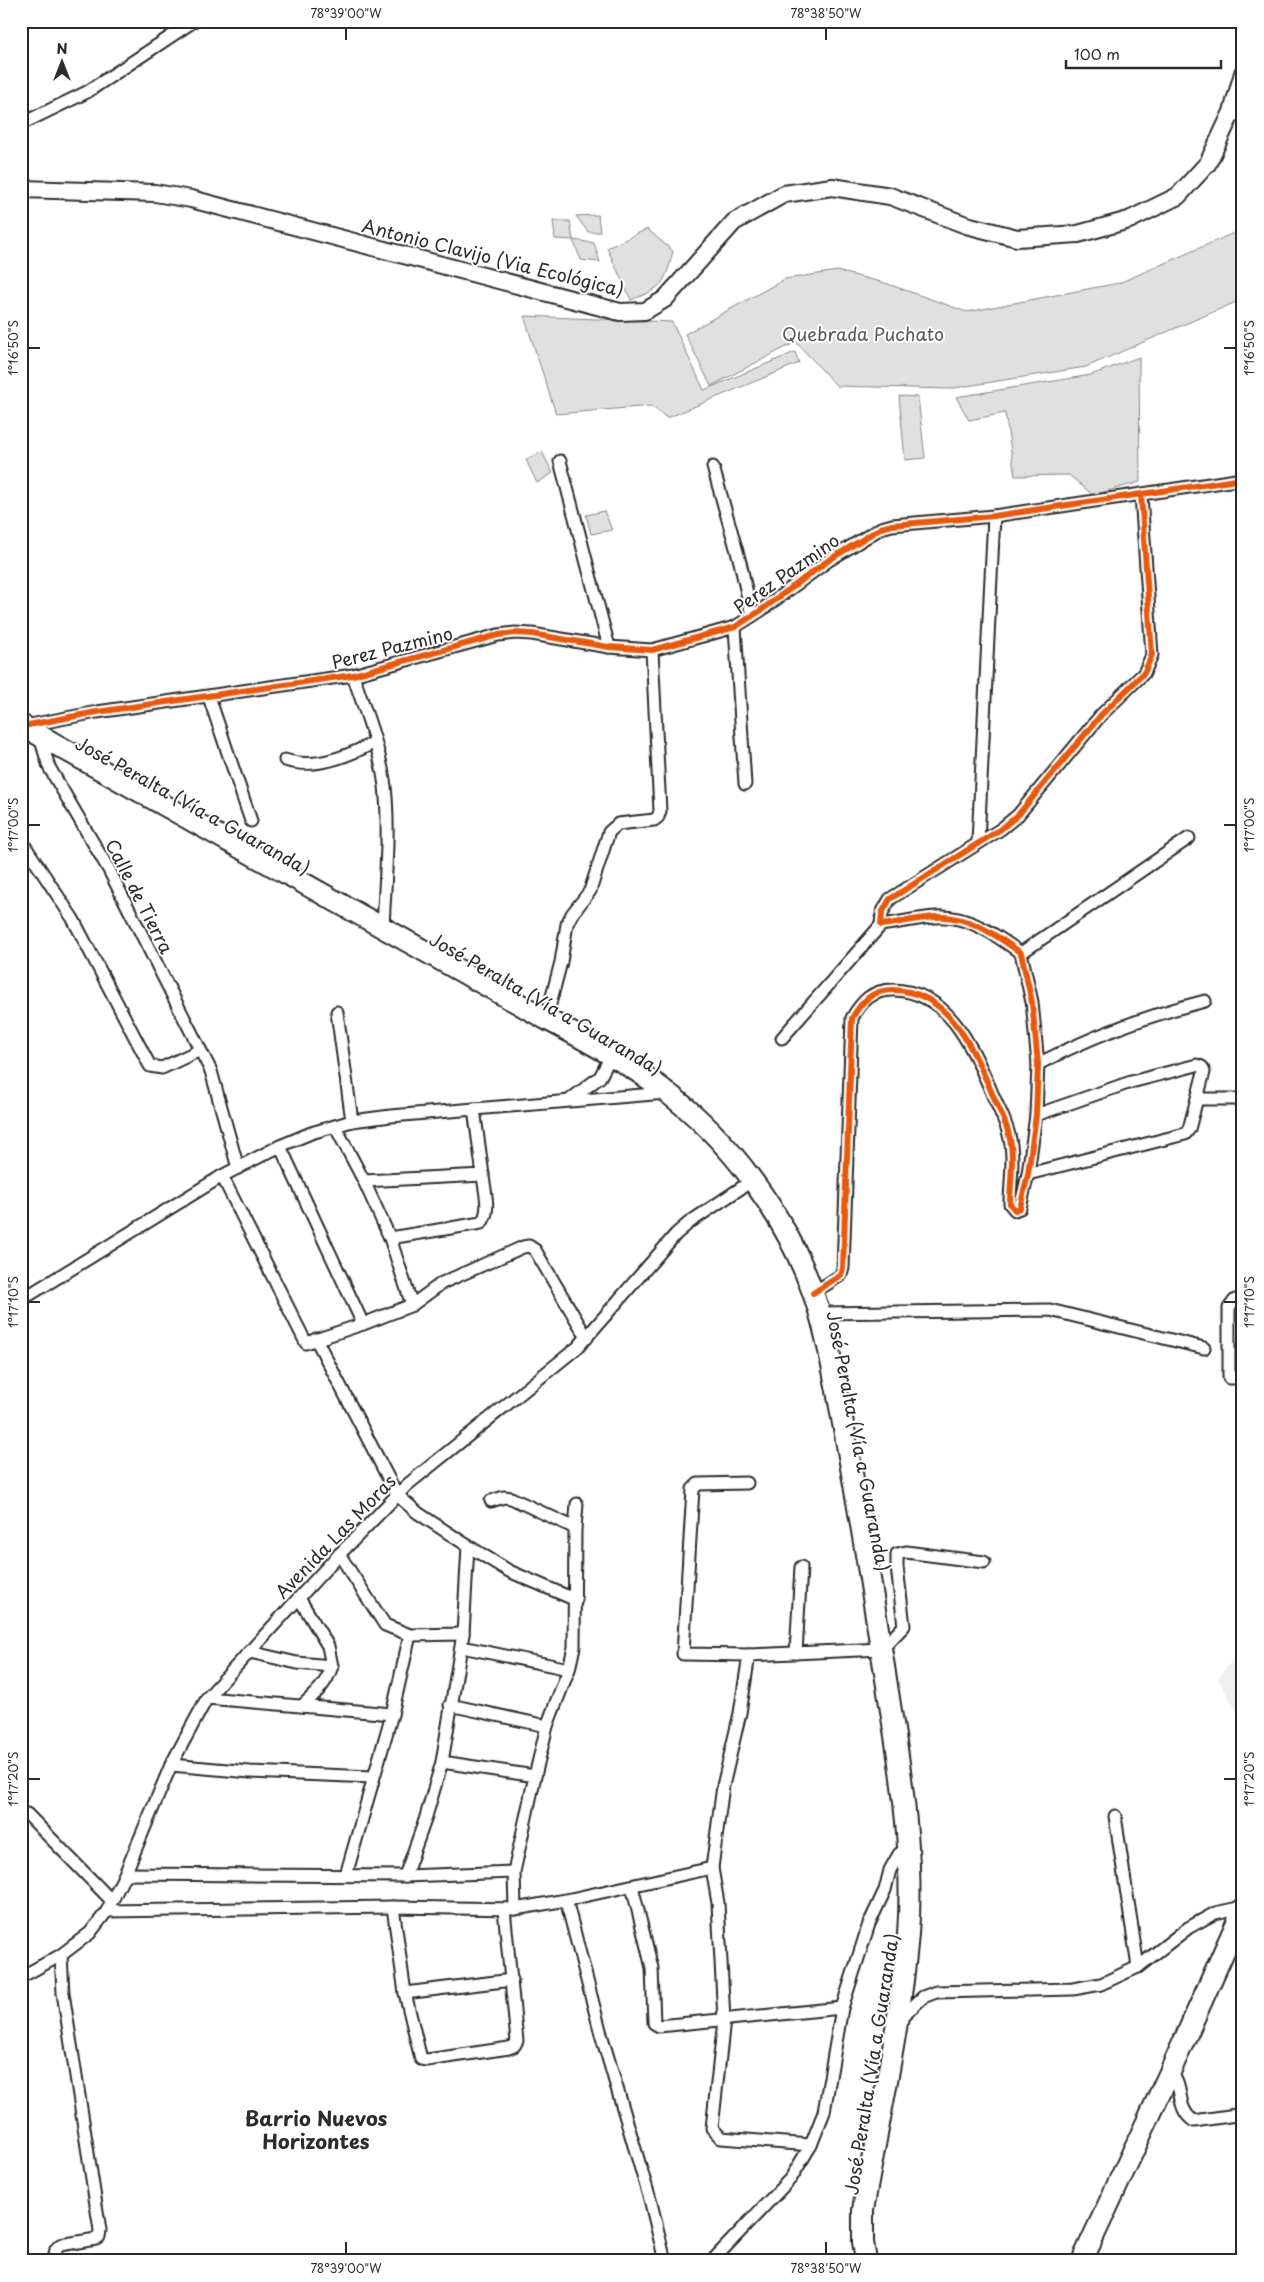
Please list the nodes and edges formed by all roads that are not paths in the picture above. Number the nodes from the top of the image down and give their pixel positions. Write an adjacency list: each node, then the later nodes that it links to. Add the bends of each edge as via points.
1 (191, 22): 3 (street, via 87,92)
2 (1243, 73): 4 (main road, Antonio Clavijo (Via Ecológica), via 1232,112 1208,163 1178,196 1129,220 1078,234 1017,238 966,225 890,196 832,187 784,194 734,222 665,299 645,311 620,312 190,199 156,193)
3 (21, 124)
4 (21, 189)
5 (560, 460): 12 (street)
6 (713, 467): 10 (street)
7 (1243, 479): 8 (street, Perez Pazmino)
8 (1141, 495): 9 (street, Perez Pazmino); 24 (street, via 1152,655 1149,665 1101,716 1018,815)
9 (994, 516): 10 (street, Perez Pazmino, via 881,528 829,560); 24 (street)
10 (752, 616): 11 (street, Perez Pazmino)
11 (734, 627): 13 (street, Perez Pazmino); 20 (street)
12 (609, 648): 13 (street, Perez Pazmino); 14 (street, Perez Pazmino, via 515,633)
13 (652, 650): 30 (street, via 660,811 654,820 618,824 610,832 590,891 567,924)
14 (353, 675): 15 (street, Perez Pazmino); 18 (street)
15 (209, 696): 16 (street, Perez Pazmino); 21 (street)
16 (22, 726): 17 (highway, José Peralta (Vía a Guaranda))
17 (40, 736): 26 (highway, José Peralta (Vía a Guaranda)); 32 (street, Calle de Tierra, via 49,767 109,870)
18 (375, 742): 19 (street, via 358,751 313,763 296,764); 26 (street, via 387,819)
19 (285, 760)
20 (745, 784)
21 (251, 821)
22 (1189, 838): 27 (street)
23 (21, 840): 32 (street, via 72,919 150,1066 162,1068)
24 (978, 842): 25 (street, via 890,899 882,913)
25 (881, 925): 27 (street, via 936,917 956,918 991,931); 31 (street)
26 (383, 928): 30 (highway, José Peralta (Vía a Guaranda))
27 (1021, 953): 34 (street, via 1032,1002)
28 (1205, 1001): 34 (street, via 1168,1010 1084,1042)
29 (337, 1012): 41 (street)
30 (546, 1019): 33 (highway, José Peralta (Vía a Guaranda))
31 (782, 1038)
32 (200, 1050): 44 (street, Calle de Tierra, via 211,1071)
33 (612, 1054): 35 (highway, José Peralta (Vía a Guaranda)); 36 (street, via 600,1077)
34 (1038, 1064): 40 (street)
35 (670, 1092): 36 (street); 48 (highway, José Peralta (Vía a Guaranda), via 706,1126)
36 (572, 1099): 39 (street)
37 (1197, 1099): 38 (street); 40 (street, via 1204,1072 1197,1065 1131,1082); 45 (street, via 1189,1129 1180,1137)
38 (1243, 1099)
39 (474, 1109): 41 (street); 46 (street)
40 (1036, 1114): 45 (street)
41 (352, 1121): 42 (street)
42 (335, 1126): 43 (street); 49 (street)
43 (280, 1146): 44 (street); 56 (street)
44 (238, 1168): 47 (street)
45 (1028, 1174): 51 (street, via 1020,1208 1015,1210 1010,1204 1009,1136 969,1042 955,1022 924,996 905,990 884,990 870,995 852,1018 843,1268 841,1275)
46 (482, 1175): 49 (street); 50 (street, via 487,1211 481,1223)
47 (222, 1176): 52 (street); 58 (street, via 306,1343)
48 (753, 1180): 51 (highway, José Peralta (Vía a Guaranda), via 781,1224); 57 (street, Avenida Las Moras, via 676,1234)
49 (364, 1181): 50 (street)
50 (390, 1238): 54 (street)
51 (813, 1293): 55 (highway, José Peralta (Vía a Guaranda))
52 (21, 1300)
53 (1243, 1300): 60 (street, via 1235,1300 1229,1308 1229,1378)
54 (412, 1304): 56 (street); 57 (street, via 442,1283 529,1246 535,1250)
55 (820, 1313): 59 (street, via 1050,1310); 75 (highway, José Peralta (Vía a Guaranda), via 835,1378)
56 (363, 1324): 58 (street)
57 (587, 1338): 62 (street, Avenida Las Moras)
58 (316, 1339): 62 (street)
59 (1204, 1348)
60 (1243, 1378)
61 (747, 1483): 78 (street, via 698,1484 693,1489 682,1654)
62 (397, 1495): 66 (street); 67 (street, Avenida Las Moras)
63 (491, 1501): 65 (street, via 511,1498)
64 (577, 1504): 65 (street)
65 (575, 1528): 71 (street)
66 (468, 1546): 71 (street, via 509,1571); 72 (street)
67 (339, 1554): 70 (street, Avenida Las Moras); 73 (street, via 385,1625)
68 (984, 1562): 75 (street, via 906,1552 898,1554 904,1626)
69 (801, 1567): 77 (street)
70 (299, 1598): 76 (street, Avenida Las Moras); 79 (street, via 328,1646)
71 (576, 1600): 80 (street, via 574,1647)
72 (463, 1634): 73 (street); 74 (street)
73 (410, 1635): 84 (street)
74 (462, 1647): 80 (street); 82 (street)
75 (882, 1649): 77 (street); 92 (highway, José Peralta (Vía a Guaranda), via 904,1797)
76 (250, 1652): 79 (street, via 298,1663); 81 (street, Avenida Las Moras)
77 (796, 1653): 78 (street)
78 (749, 1655): 93 (street, via 717,1821)
79 (332, 1666): 83 (street, via 322,1689)
80 (569, 1669): 85 (street)
81 (207, 1698): 83 (street); 87 (street, Avenida Las Moras)
82 (450, 1705): 85 (street); 86 (street)
83 (302, 1706): 84 (street)
84 (392, 1714): 89 (street)
85 (547, 1726): 88 (street)
86 (442, 1762): 88 (street); 97 (street)
87 (170, 1764): 89 (street, via 250,1772); 95 (street, Avenida Las Moras)
88 (535, 1776): 94 (street)
89 (373, 1777): 96 (street)
90 (27, 1814): 100 (street)
91 (1116, 1816): 105 (street)
92 (908, 1848): 109 (street, via 899,1854 890,1870); 111 (highway, José Peralta (Vía a Guaranda), via 908,1933)
93 (712, 1868): 98 (street); 110 (street, via 718,1903)
94 (514, 1872): 97 (street); 103 (street)
95 (125, 1874): 96 (street); 100 (street, Avenida Las Moras)
96 (346, 1874): 97 (street)
97 (406, 1876)
98 (632, 1886): 99 (street); 110 (street, via 652,1968 654,2023 659,2026)
99 (566, 1900): 103 (street); 116 (street)
100 (109, 1906): 101 (street); 104 (street, Avenida Las Moras, via 90,1933)
101 (393, 1907): 103 (street); 108 (street)
102 (1243, 1908): 105 (street, via 1215,1913 1188,1928); 112 (highway)
103 (510, 1909): 107 (street)
104 (61, 1954): 106 (street, Avenida Las Moras); 115 (street, via 63,1993 100,2230 96,2239 60,2245)
105 (1138, 1967): 111 (street, via 1101,1984 1073,1988 936,1992 923,1997)
106 (23, 1972)
107 (512, 1980): 108 (street); 108 (street, via 517,2041 514,2046 427,2060 421,2058)
108 (405, 1993)
109 (842, 2008): 110 (street); 114 (street, via 824,2112)
110 (724, 2020): 114 (street, via 712,2128 716,2134 721,2138)
111 (897, 2022): 118 (highway, José Peralta (Vía a Guaranda), via 863,2210)
112 (1170, 2072): 113 (street, via 1177,2078 1184,2110 1194,2121); 119 (highway)
113 (1243, 2114)
114 (811, 2144): 117 (street, via 790,2178)
115 (54, 2261)
116 (665, 2261)
117 (712, 2261)
118 (866, 2261)
119 (1082, 2261)

